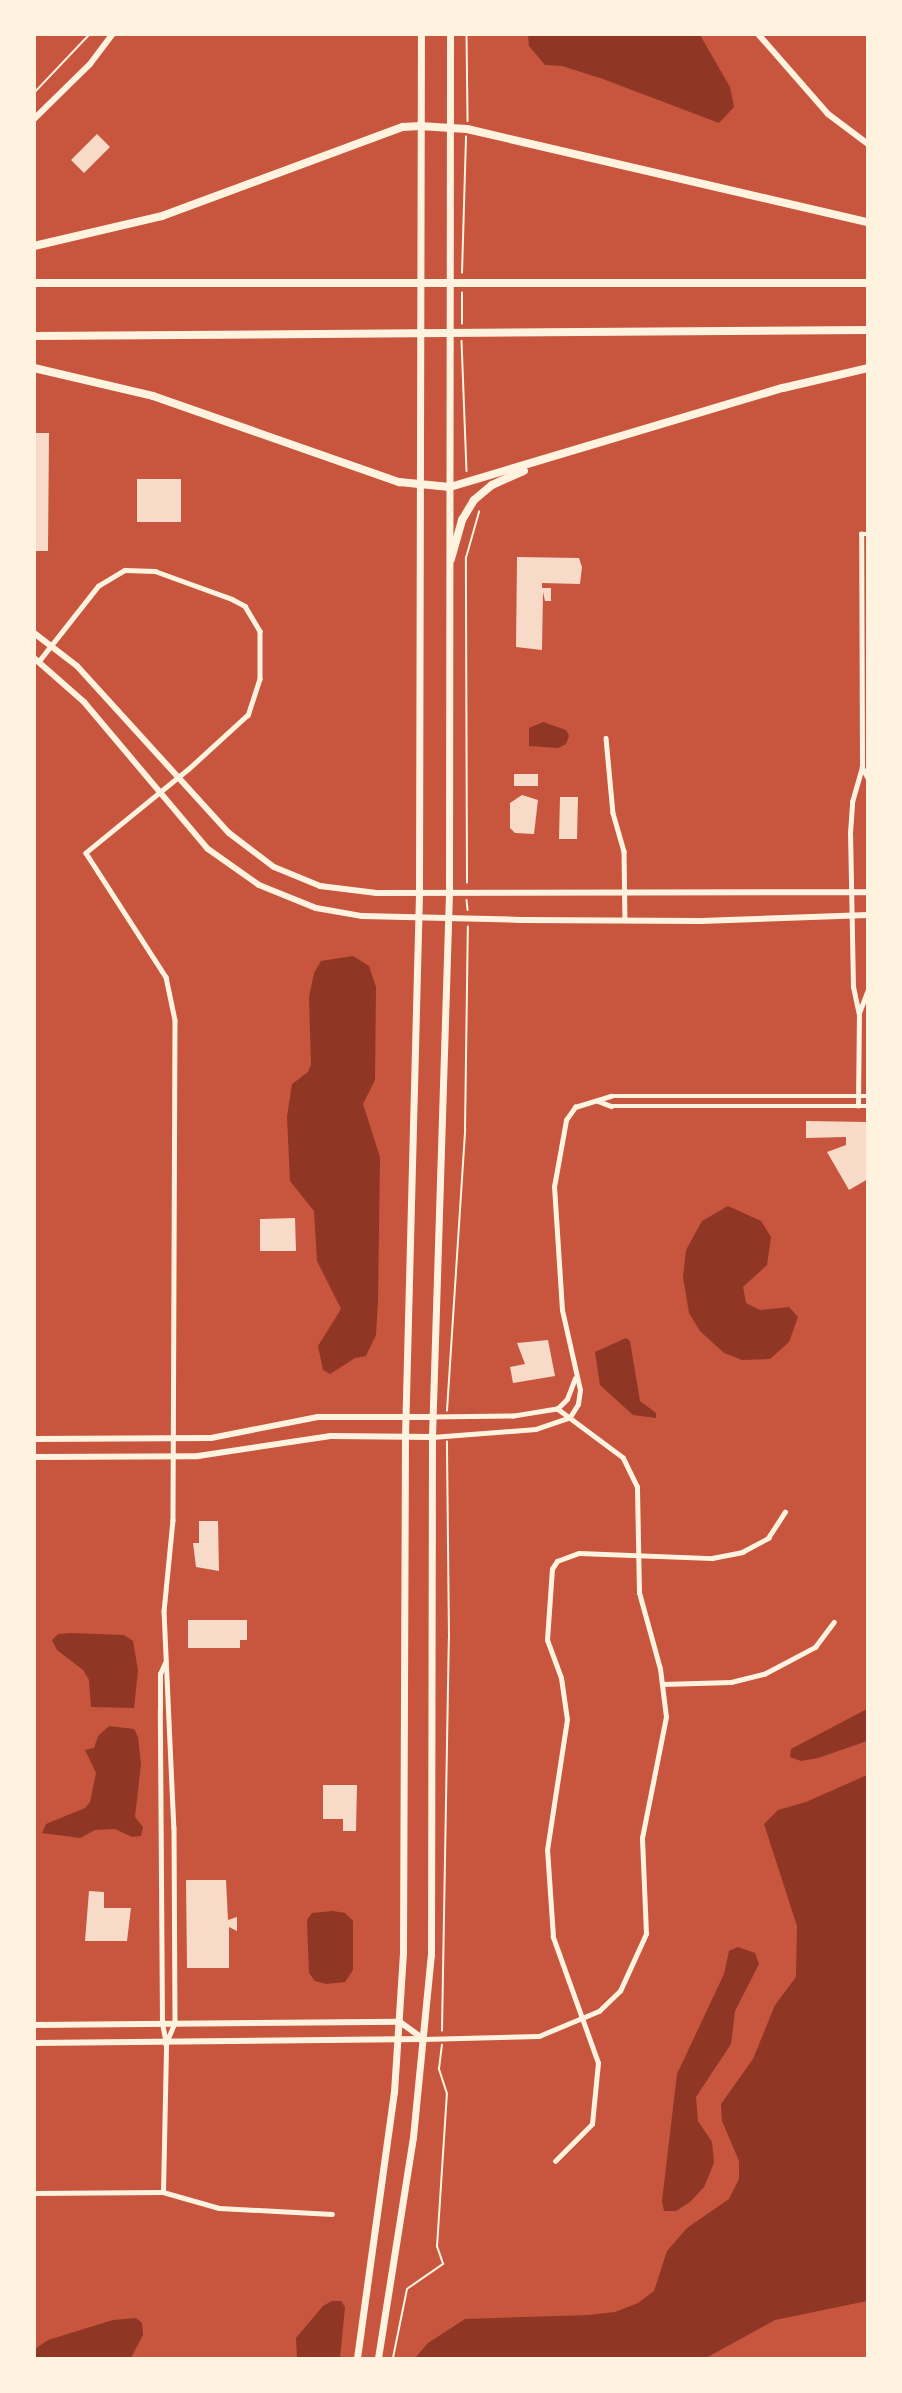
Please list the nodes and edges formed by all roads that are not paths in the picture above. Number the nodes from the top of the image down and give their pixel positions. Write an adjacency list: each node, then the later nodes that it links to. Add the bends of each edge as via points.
1 (113, 34): 5 (street, via 90,64)
2 (421, 34): 6 (main road)
3 (450, 34): 7 (main road)
4 (758, 34): 8 (street, via 828,114)
5 (34, 119)
6 (420, 126): 7 (highway); 10 (highway, via 403,127 162,216); 18 (main road)
7 (450, 126): 9 (highway); 19 (main road)
8 (867, 144)
9 (867, 222)
10 (34, 246)
11 (34, 283): 12 (highway)
12 (867, 283)
13 (867, 330): 14 (highway)
14 (34, 336)
15 (34, 368): 18 (highway, via 153,396 399,482)
16 (867, 368): 17 (highway)
17 (571, 451): 19 (highway); 21 (highway, via 498,482 478,495 463,517)
18 (421, 484): 19 (highway); 32 (main road)
19 (450, 487): 21 (main road)
20 (867, 534): 26 (street, via 861,534)
21 (451, 559): 33 (main road)
22 (34, 633): 23 (street)
23 (52, 644): 24 (street); 27 (street, via 101,691); 27 (street, via 98,586 125,570 155,572 245,606 260,631 260,679 254,705 240,725)
24 (37, 659): 29 (street, via 84,702)
25 (606, 738): 34 (street, via 612,813 624,848)
26 (862, 767): 28 (street); 30 (street, via 852,802)
27 (178, 778): 29 (street); 32 (street, via 229,834 261,859 296,878 353,892)
28 (867, 778)
29 (160, 793): 37 (street, via 208,849 259,885 342,914); 55 (street, via 86,853 166,977 175,1020)
30 (850, 892): 31 (street); 34 (street); 36 (street)
31 (867, 892)
32 (419, 893): 33 (street); 37 (main road)
33 (449, 893): 34 (street); 38 (main road)
34 (625, 893): 39 (street)
35 (867, 915): 36 (street)
36 (852, 916): 39 (street); 41 (street, via 853,987)
37 (419, 918): 38 (street); 49 (main road)
38 (449, 919): 39 (street); 50 (main road)
39 (625, 920)
40 (867, 989): 41 (street)
41 (859, 1015): 42 (street)
42 (858, 1096): 43 (street); 44 (street, via 611,1096); 45 (street)
43 (867, 1096)
44 (598, 1101): 45 (street, via 611,1106); 47 (street, via 581,1103 568,1115 555,1182 562,1310)
45 (858, 1106): 46 (street)
46 (867, 1106)
47 (575, 1377): 48 (street, via 567,1399); 51 (street, via 580,1393)
48 (557, 1409): 50 (street, via 514,1416); 51 (street)
49 (406, 1415): 50 (street); 52 (main road); 55 (street, via 318,1417 236,1434)
50 (433, 1417): 53 (main road)
51 (570, 1417): 53 (street, via 507,1434); 59 (street, via 617,1450 631,1471 637,1487)
52 (405, 1436): 53 (street); 57 (street, via 330,1436 224,1454); 64 (main road)
53 (432, 1437): 68 (main road, via 432,1936)
54 (34, 1438): 55 (street)
55 (172, 1438): 57 (street)
56 (34, 1457): 57 (street)
57 (173, 1457): 61 (street, via 173,1520 164,1596)
58 (785, 1512): 59 (street, via 768,1538 742,1552 712,1558)
59 (639, 1552): 62 (street, via 643,1614); 63 (street, via 568,1555 557,1561 549,1578 547,1640 561,1678 567,1720 550,1815 551,1918 558,1958)
60 (834, 1622): 62 (street, via 815,1647 764,1674 731,1682)
61 (165, 1663): 65 (street, via 160,1683); 66 (street, via 170,1674)
62 (662, 1684): 63 (street, via 666,1717 642,1839 647,1914 644,1944 620,1991 599,2011)
63 (585, 2018): 68 (street, via 539,2036); 72 (street, via 598,2063 594,2113 585,2134)
64 (400, 2022): 66 (street); 68 (street); 69 (main road)
65 (162, 2023): 66 (street); 67 (street); 71 (street)
66 (175, 2023): 71 (street)
67 (34, 2025)
68 (423, 2039): 69 (street); 77 (main road, via 413,2137)
69 (399, 2041): 71 (street); 76 (main road)
70 (34, 2043): 71 (street)
71 (166, 2044): 73 (street)
72 (555, 2161)
73 (163, 2192): 74 (street); 75 (street, via 219,2208)
74 (34, 2193)
75 (332, 2214)
76 (357, 2358)
77 (378, 2358)

